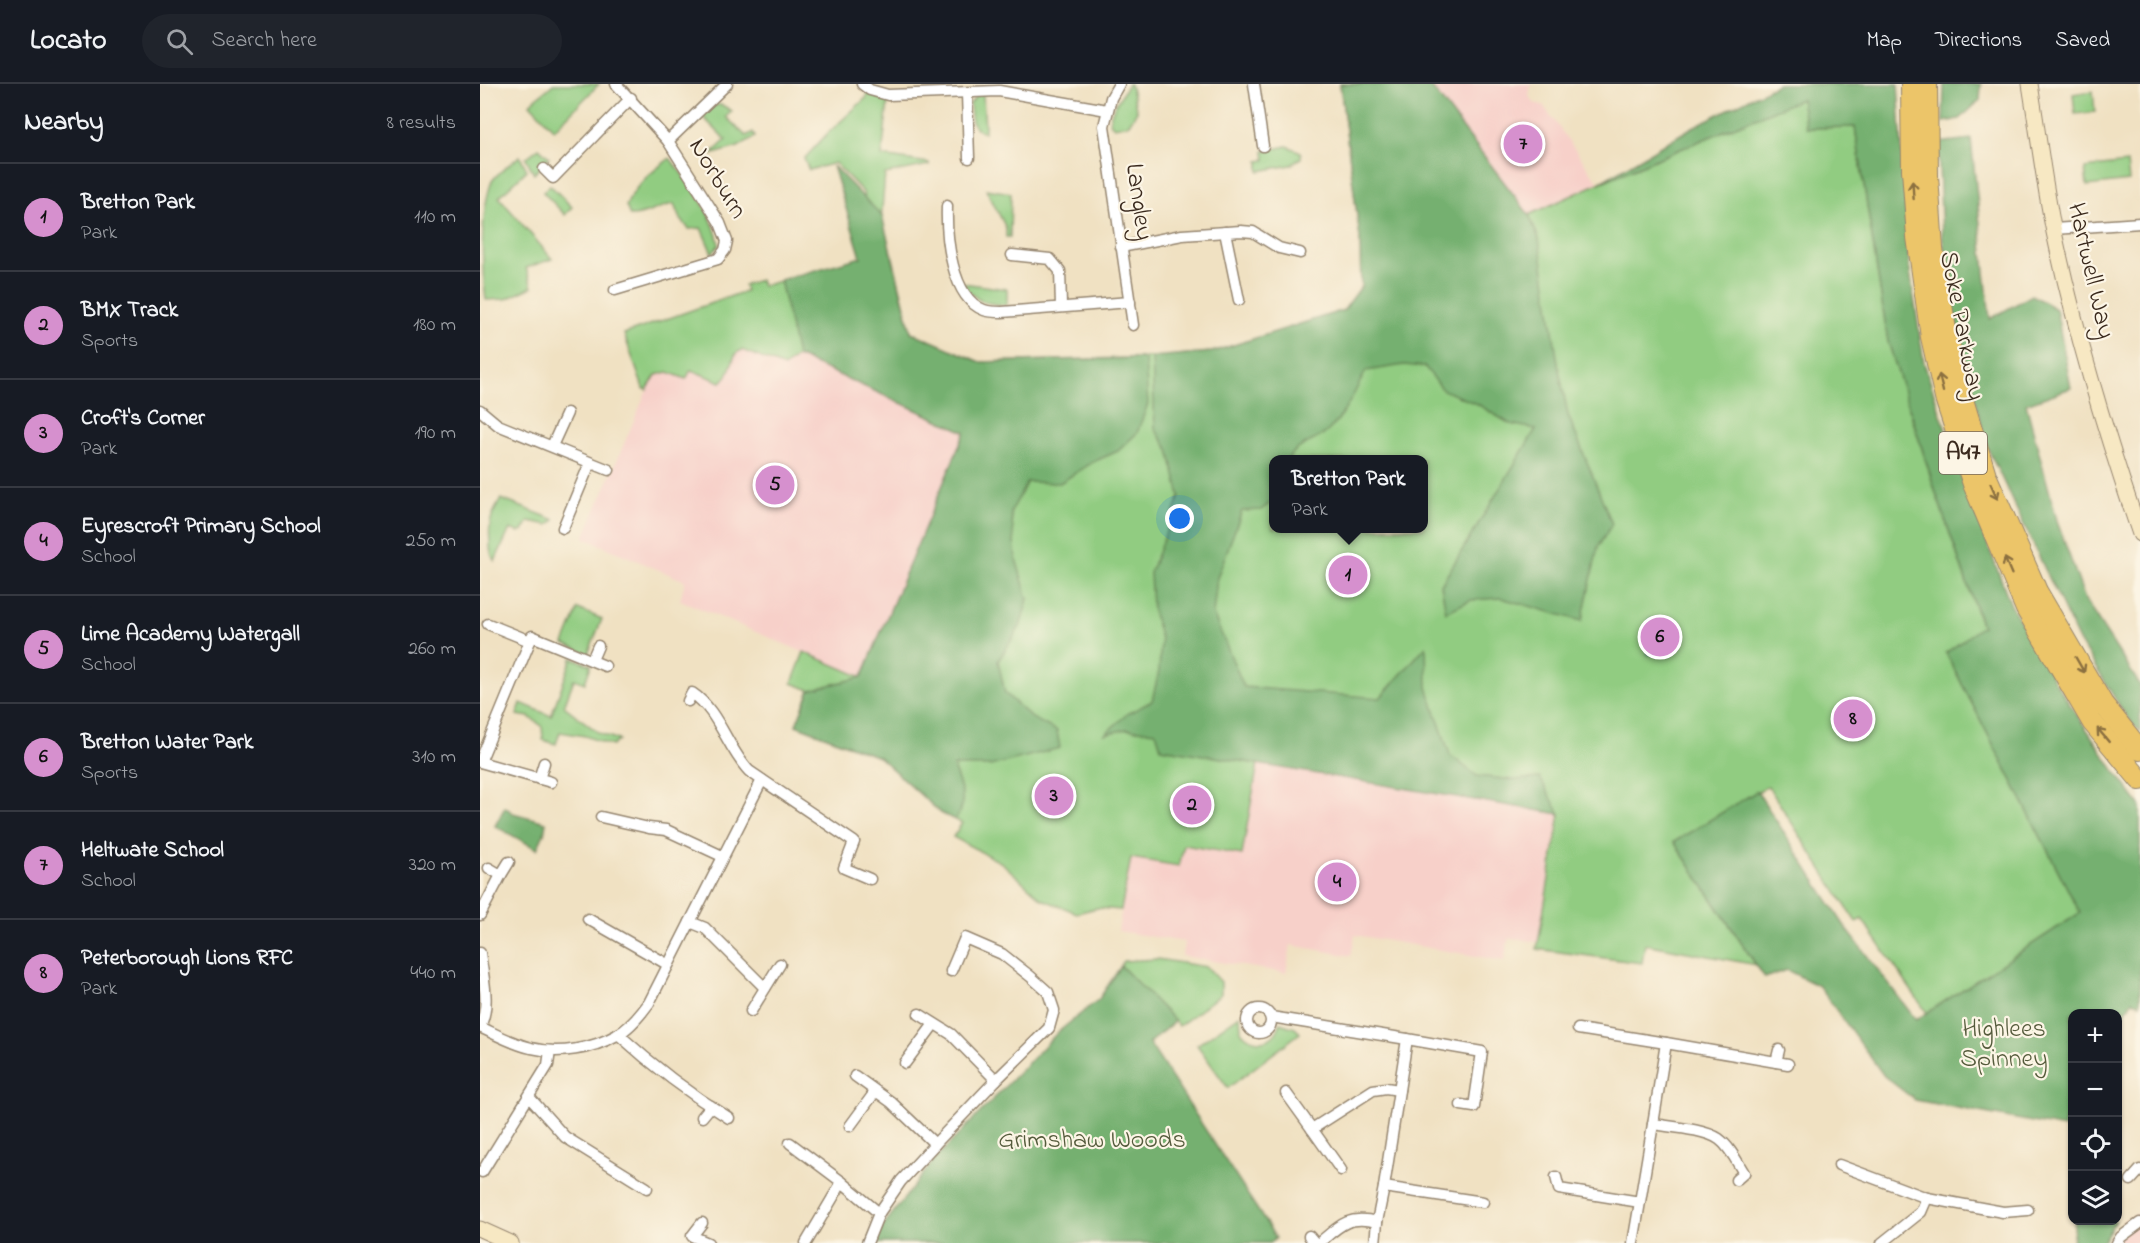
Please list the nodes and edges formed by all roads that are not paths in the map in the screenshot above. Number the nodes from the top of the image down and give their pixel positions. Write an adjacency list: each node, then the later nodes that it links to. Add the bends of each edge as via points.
1 (616, 84): 10 (street, Norburn)
2 (727, 84): 12 (street)
3 (862, 84): 9 (street, via 888,95)
4 (1119, 84): 11 (street, Langley)
5 (1254, 84): 13 (street)
6 (1911, 84): 46 (highway, Soke Parkway / A47, one-way to 6, via 2092,723 2026,609 1970,474 1945,398 1931,337 1917,237)
7 (1927, 84): 41 (highway, Soke Parkway / A47, one-way to 41, via 1933,249 1953,360 1986,475 2037,591 2103,704)
8 (2030, 84): 18 (street, Hartwell Way)
9 (966, 93): 11 (street, via 999,91); 14 (street)
10 (631, 98): 12 (street, Norburn); 15 (street, via 553,178)
11 (1107, 110): 20 (street, Langley, via 1104,126)
12 (668, 141): 23 (street, Norburn, via 720,223 727,241 724,250 718,259)
13 (1263, 146)
14 (969, 158)
15 (544, 169)
16 (947, 206): 26 (street, via 946,226 956,275 966,298 984,310 1002,312)
17 (2140, 223): 18 (street)
18 (2054, 230): 34 (street, Hartwell Way, via 2081,344)
19 (1225, 232): 20 (street, via 1182,235); 21 (street, via 1253,232 1279,248); 24 (street)
20 (1121, 247): 25 (street, Langley)
21 (1300, 253)
22 (1012, 255): 26 (street, via 1050,259 1060,271)
23 (615, 290)
24 (1239, 300)
25 (1130, 302): 26 (street); 27 (street, Langley)
26 (1061, 306)
27 (1133, 325)
28 (480, 410): 30 (street, via 498,425)
29 (567, 413): 30 (street)
30 (552, 446): 31 (street)
31 (590, 463): 32 (street); 33 (street)
32 (609, 470)
33 (563, 528)
34 (2140, 534)
35 (488, 624): 36 (street)
36 (530, 641): 38 (street, via 532,636); 42 (street)
37 (598, 646): 38 (street)
38 (592, 660): 39 (street)
39 (605, 666)
40 (688, 695): 45 (street, via 704,700 738,759)
41 (2140, 750)
42 (480, 762): 44 (street)
43 (544, 763): 44 (street)
44 (539, 779): 47 (street)
45 (762, 780): 49 (street); 53 (street, via 854,842 844,868)
46 (2140, 780)
47 (552, 782)
48 (601, 817): 49 (street, via 613,815 666,830)
49 (722, 856): 56 (street)
50 (509, 862): 52 (street)
51 (489, 868): 52 (street)
52 (501, 875): 54 (street)
53 (870, 879)
54 (480, 915)
55 (588, 919): 57 (street)
56 (690, 922): 61 (street); 64 (street, via 705,928)
57 (606, 929): 58 (street); 61 (street)
58 (599, 940)
59 (480, 953): 60 (street)
60 (480, 958): 70 (street, via 486,1005)
61 (668, 964): 73 (street, via 649,1003)
62 (780, 964): 64 (street)
63 (951, 971): 82 (street, via 965,939 1002,954 1048,992 1054,1010 1049,1028)
64 (765, 988): 65 (street)
65 (751, 1011)
66 (919, 1014): 69 (street)
67 (1271, 1017): 74 (street)
68 (1593, 1019): 72 (street)
69 (934, 1024): 79 (street); 82 (street, via 951,1034)
70 (480, 1027): 77 (street, via 519,1045)
71 (1578, 1029): 72 (street)
72 (1590, 1031): 75 (street)
73 (618, 1034): 77 (street, via 578,1049); 88 (street)
74 (1407, 1039): 83 (street); 87 (street, via 1482,1052 1474,1107)
75 (1666, 1044): 78 (street); 91 (street)
76 (1779, 1050): 78 (street)
77 (550, 1051): 86 (street, via 548,1065)
78 (1776, 1062): 80 (street)
79 (905, 1063)
80 (1788, 1064)
81 (855, 1076): 84 (street)
82 (996, 1080): 95 (street)
83 (1399, 1090): 93 (street, via 1373,1090); 105 (street)
84 (875, 1092): 92 (street); 95 (street)
85 (1286, 1093): 93 (street)
86 (529, 1097): 99 (street); 106 (street, via 565,1137 630,1184)
87 (1461, 1105)
88 (711, 1107): 89 (street); 90 (street)
89 (702, 1117)
90 (729, 1118)
91 (1653, 1124): 102 (street, via 1720,1140 1744,1173); 109 (street)
92 (850, 1126)
93 (1312, 1129): 97 (street)
94 (790, 1143): 104 (street)
95 (935, 1144): 111 (street, via 901,1181)
96 (1839, 1165): 107 (street)
97 (1341, 1170)
98 (2140, 1170): 103 (street)
99 (481, 1171): 100 (street)
100 (494, 1177)
101 (1556, 1177): 109 (street, via 1559,1189)
102 (1736, 1180)
103 (2132, 1180)
104 (842, 1182): 111 (street); 120 (street)
105 (1384, 1187): 108 (street, via 1465,1205); 112 (street)
106 (647, 1188)
107 (1927, 1198): 110 (street, via 2003,1212); 124 (street, via 1921,1212)
108 (1483, 1202)
109 (1640, 1202): 123 (street)
110 (2028, 1210)
111 (879, 1213): 121 (street)
112 (1377, 1222): 117 (street, via 1360,1218); 122 (street)
113 (702, 1223): 116 (street)
114 (2140, 1223): 125 (street)
115 (480, 1229): 118 (street)
116 (690, 1240): 119 (street)
117 (1314, 1241)
118 (511, 1243)
119 (708, 1243)
120 (806, 1243)
121 (867, 1243)
122 (1375, 1243)
123 (1633, 1243)
124 (1882, 1243)
125 (2117, 1243)

